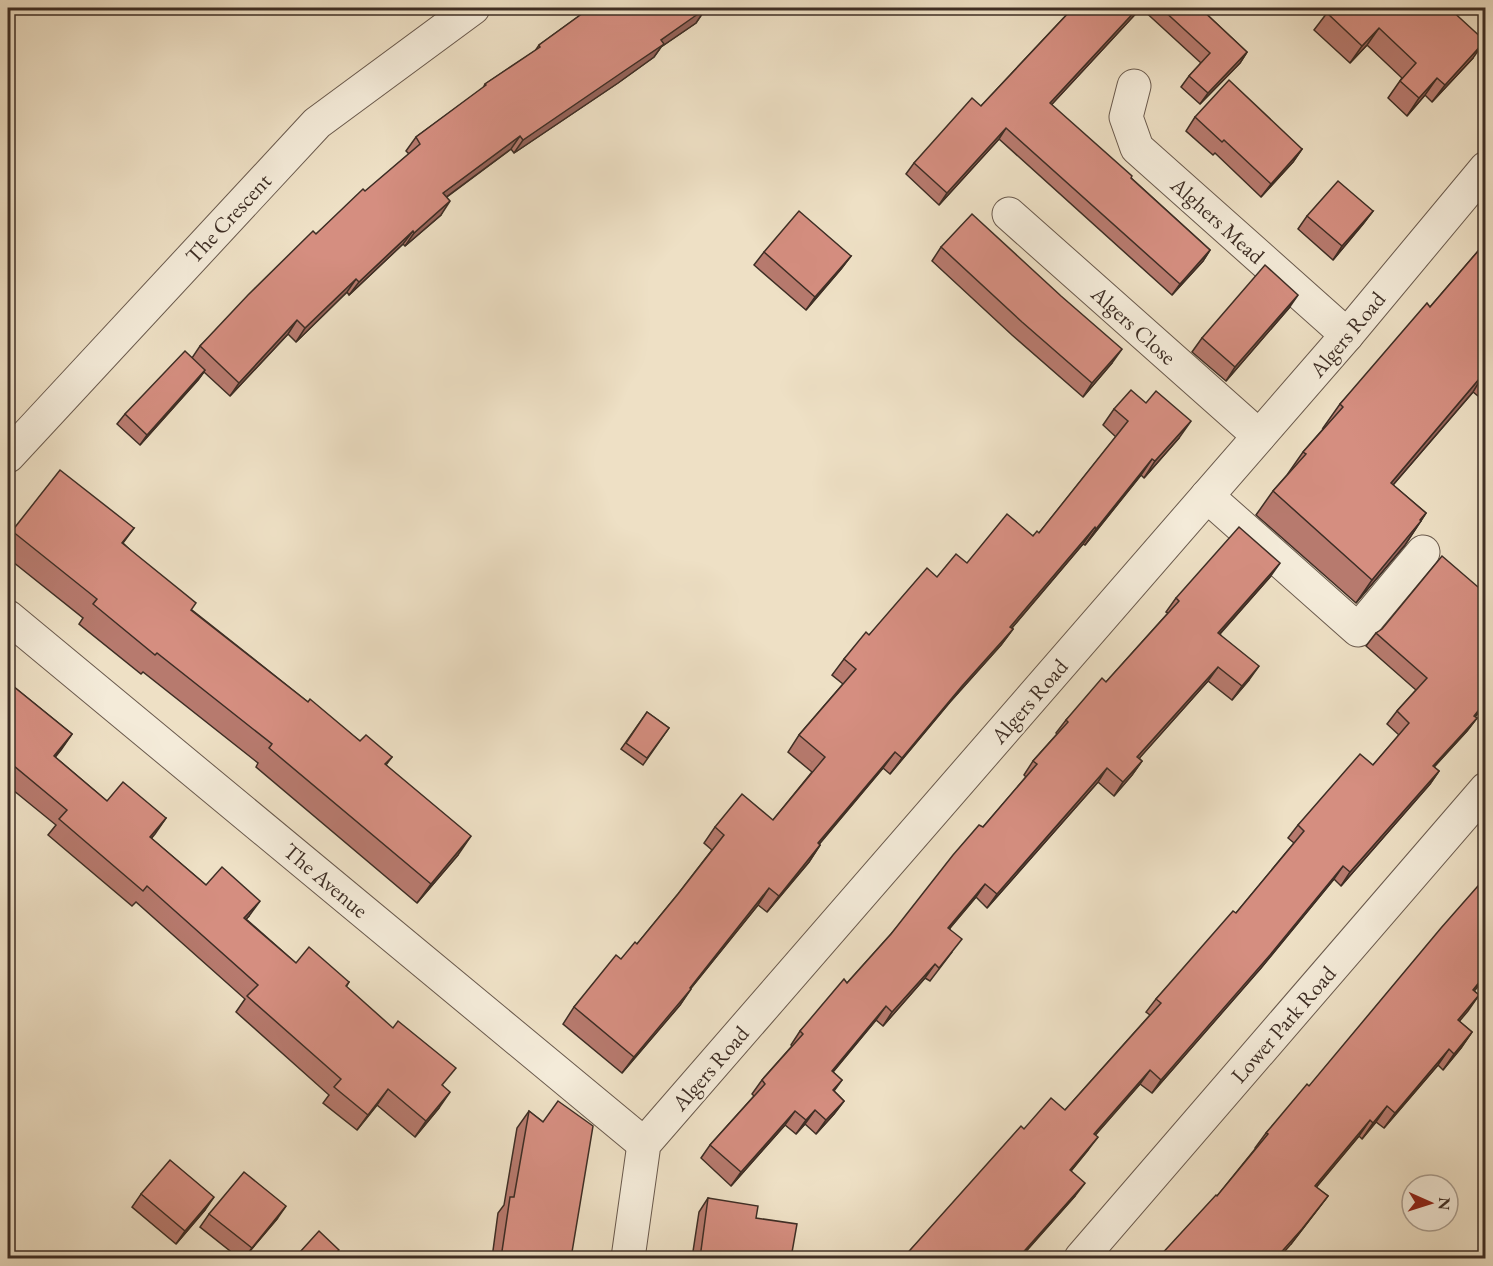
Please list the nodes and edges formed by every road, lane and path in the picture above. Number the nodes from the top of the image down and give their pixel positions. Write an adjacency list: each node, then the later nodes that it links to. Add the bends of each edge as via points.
1 (473, 8): 7 (street, The Crescent, via 317,123)
2 (1134, 86): 5 (street, Alghers Mead, via 1126,117 1137,148)
3 (1485, 168): 5 (street, Algers Road)
4 (1009, 213): 6 (street, Algers Close)
5 (1347, 334): 6 (street, Algers Road)
6 (1259, 436): 8 (street, Algers Road)
7 (8, 456)
8 (1207, 496): 9 (street, via 1358,630); 12 (street, Algers Road)
9 (1423, 552)
10 (8, 617): 12 (street, The Avenue)
11 (1485, 789): 14 (street, Lower Park Road)
12 (644, 1144): 13 (street)
13 (628, 1258)
14 (1081, 1258)

